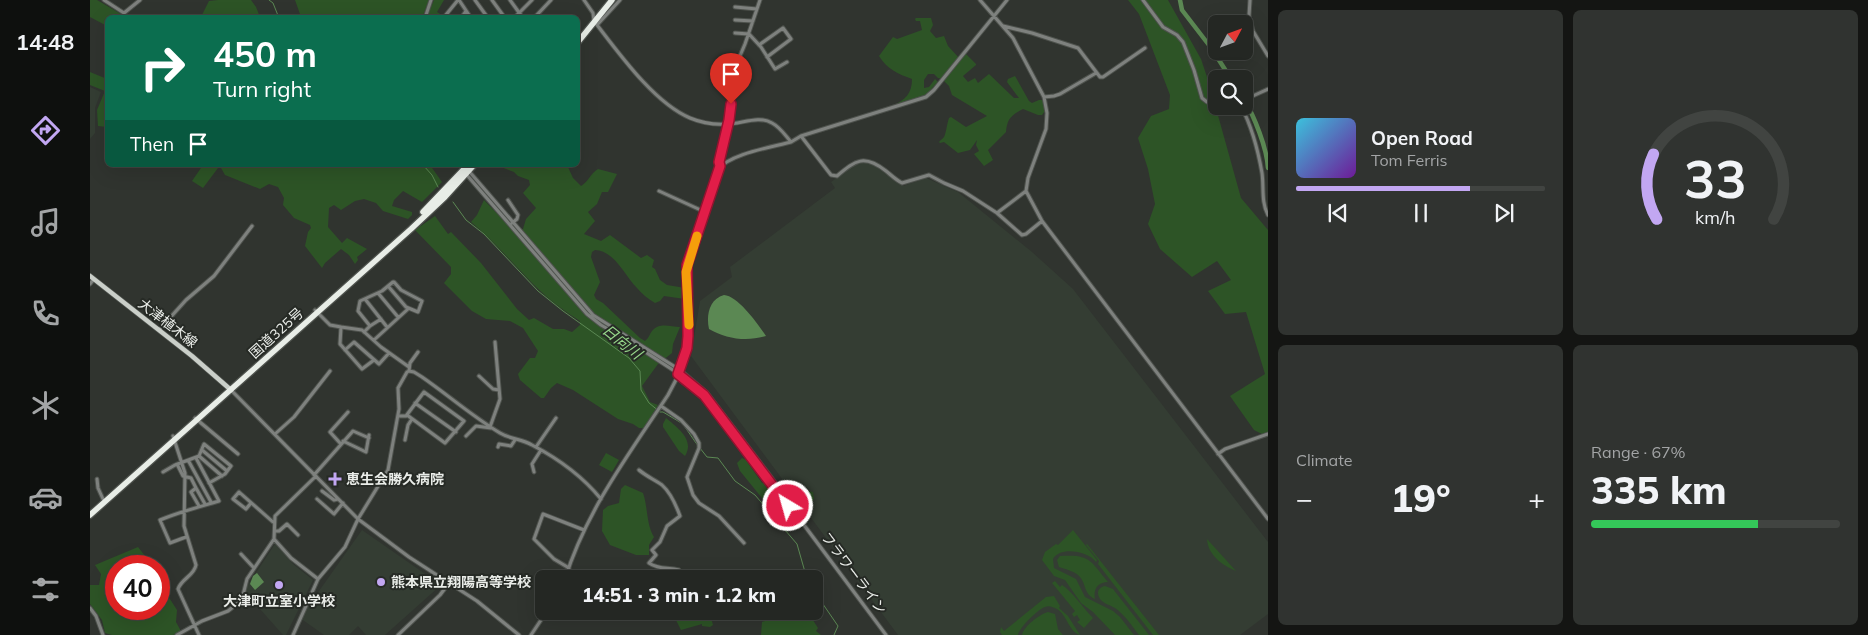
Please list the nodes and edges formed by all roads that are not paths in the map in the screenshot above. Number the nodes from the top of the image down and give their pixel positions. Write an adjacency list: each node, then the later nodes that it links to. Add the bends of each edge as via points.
1 (104, 0): 2 (street, via 124,13)
2 (140, 0)
3 (431, 0): 23 (street)
4 (458, 0): 21 (street); 24 (street)
5 (475, 0): 27 (street)
6 (492, 0): 28 (street)
7 (510, 0): 22 (street)
8 (532, 0): 22 (street)
9 (551, 0): 29 (street)
10 (584, 0): 31 (street)
11 (608, 0): 31 (highway)
12 (612, 0): 31 (highway)
13 (620, 0): 31 (street)
14 (760, 0): 20 (street)
15 (980, 0): 30 (street)
16 (1008, 0): 30 (street)
17 (1143, 0): 47 (street, via 1164,27 1184,42 1202,98)
18 (1250, 0): 40 (street, via 1253,32)
19 (735, 7): 20 (street)
20 (757, 9): 33 (street)
21 (466, 11): 25 (street); 26 (street)
22 (519, 13)
23 (426, 15)
24 (446, 15)
25 (464, 15)
26 (469, 15)
27 (486, 15)
28 (504, 15)
29 (537, 15)
30 (994, 17): 34 (street); 50 (street, via 926,97)
31 (595, 20): 37 (highway); 49 (street, via 629,67 674,109 701,122)
32 (735, 20): 33 (street)
33 (753, 21): 36 (street)
34 (1003, 26): 43 (street, via 1078,48); 46 (street, via 1013,38)
35 (735, 33): 36 (street)
36 (749, 34): 38 (street); 49 (street, via 734,70)
37 (580, 38)
38 (759, 45): 41 (street); 41 (street, via 783,28 791,39)
39 (1145, 48): 43 (street, via 1103,77)
40 (1268, 55)
41 (767, 57): 42 (street, via 775,69)
42 (787, 62)
43 (1096, 72): 46 (street, via 1060,94)
44 (1268, 89): 45 (street)
45 (1253, 96)
46 (1044, 97): 54 (street, via 1046,129)
47 (1208, 102)
48 (1245, 115): 59 (street, via 1258,152)
49 (727, 124): 51 (street, via 768,121); 52 (street)
50 (801, 136): 51 (street); 58 (street, via 831,175 837,176 852,163 863,161 879,166 902,183 929,174)
51 (791, 142): 52 (street, via 735,158)
52 (720, 166): 57 (street)
53 (466, 169): 61 (street, フラワーライン); 69 (highway, 国道325号, via 411,229)
54 (1026, 190): 58 (street); 60 (street)
55 (659, 191): 57 (street)
56 (508, 200): 61 (street, via 518,215)
57 (705, 212): 85 (street, via 687,265 688,336)
58 (997, 213): 60 (street, via 1022,235)
59 (1268, 215)
60 (1042, 221): 111 (street)
61 (512, 224): 85 (street, フラワーライン, via 592,318)
62 (252, 226): 75 (street, via 214,276)
63 (92, 278): 64 (street); 75 (main road, 大津植木線)
64 (90, 284)
65 (388, 286): 66 (street); 68 (street); 68 (street, via 394,282 422,302 418,312)
66 (378, 293): 67 (street); 70 (street)
67 (365, 299): 71 (street); 72 (street, via 360,301 358,311)
68 (408, 308): 70 (street)
69 (316, 312): 73 (street, via 330,326); 87 (highway, 国道325号)
70 (398, 317): 74 (street)
71 (381, 319): 72 (street); 74 (street)
72 (370, 326): 76 (street)
73 (342, 327): 76 (street); 79 (street, via 340,343)
74 (387, 327): 77 (street)
75 (159, 330): 87 (main road, 大津植木線)
76 (364, 332): 77 (street)
77 (374, 340): 81 (street)
78 (495, 342): 88 (street)
79 (345, 350): 82 (street, via 354,342); 82 (street, via 362,370)
80 (418, 352): 83 (street)
81 (389, 353): 82 (street, via 379,364); 83 (street)
82 (374, 360)
83 (409, 369): 93 (street, via 398,388); 97 (street)
84 (330, 371): 99 (street, via 294,417)
85 (679, 372): 90 (street); 164 (street, フラワーライン, via 704,395)
86 (480, 376): 88 (street, via 493,389)
87 (230, 389): 95 (highway, 国道325号); 99 (street)
88 (499, 390): 97 (street, via 500,399)
89 (416, 403): 92 (street); 98 (street); 98 (street, via 424,392 464,421)
90 (660, 407): 130 (street); 147 (street, via 681,420 699,443 687,477 693,495 719,516)
91 (348, 412): 105 (street, via 330,432)
92 (407, 415): 93 (street); 96 (street)
93 (398, 416): 140 (street, via 388,470)
94 (556, 418): 107 (street)
95 (196, 419): 102 (highway, 国道325号); 110 (street)
96 (412, 419): 98 (street, via 445,443); 103 (street)
97 (491, 427): 101 (street, via 476,426); 104 (street)
98 (456, 432)
99 (275, 434): 122 (street)
100 (1268, 434): 111 (street)
101 (466, 436)
102 (174, 438): 114 (street); 127 (highway, 国道325号); 138 (highway, 国道325号)
103 (405, 440)
104 (515, 440): 106 (street, via 511,446 500,444); 107 (street)
105 (342, 442): 105 (street, via 353,431 369,437 366,452); 122 (street)
106 (498, 447)
107 (536, 447): 109 (street)
108 (202, 450): 112 (street); 117 (street); 117 (street, via 204,444 215,451 231,466)
109 (541, 450): 119 (street, via 532,464); 130 (street, via 580,477)
110 (238, 454)
111 (1218, 454): 139 (street)
112 (198, 457): 113 (street); 121 (street); 124 (street)
113 (188, 460): 114 (street); 131 (street)
114 (182, 462): 115 (street); 120 (street)
115 (177, 464): 118 (street); 120 (street)
116 (639, 470): 151 (street, via 662,485 674,500 680,516 665,528 660,542 652,550 656,555 649,563 658,568)
117 (227, 471): 121 (street)
118 (163, 472)
119 (534, 472)
120 (185, 476): 125 (street, via 191,478); 137 (street)
121 (222, 476): 124 (street)
122 (315, 476): 129 (street); 141 (street)
123 (97, 478): 127 (street)
124 (209, 483): 131 (street, via 218,501)
125 (196, 488): 134 (street); 135 (street, via 191,492)
126 (322, 492): 129 (street, via 334,500)
127 (104, 499): 136 (highway, 国道325号)
128 (317, 499): 133 (street, via 334,514)
129 (338, 499): 133 (street)
130 (601, 499): 142 (street)
131 (211, 502): 134 (street)
132 (251, 503): 132 (street, via 239,492 233,499 246,509); 141 (street)
133 (343, 503): 140 (street)
134 (205, 504): 135 (street)
135 (199, 506): 137 (street)
136 (90, 511)
137 (184, 512): 145 (street); 145 (street, via 160,520 170,543)
138 (90, 515)
139 (1268, 518)
140 (358, 519): 152 (street, via 344,547); 153 (street)
141 (273, 522): 143 (street)
142 (584, 530): 150 (street); 150 (street, via 543,514 534,539 554,559)
143 (274, 531): 144 (street, via 287,524); 146 (street)
144 (298, 535)
145 (186, 537): 156 (street, via 196,568 178,589)
146 (274, 539): 149 (street); 152 (street, via 291,558)
147 (744, 543)
148 (241, 554): 149 (street)
149 (254, 568): 156 (street, via 238,603 228,611)
150 (569, 568)
151 (679, 570)
152 (318, 579): 160 (street)
153 (448, 583): 161 (street, via 440,595); 162 (street)
154 (90, 608): 157 (street)
155 (541, 620): 163 (street)
156 (195, 625): 158 (street); 159 (street)
157 (103, 635)
158 (177, 635)
159 (199, 635)
160 (293, 635)
161 (398, 635)
162 (519, 635)
163 (531, 635)
164 (886, 635)

